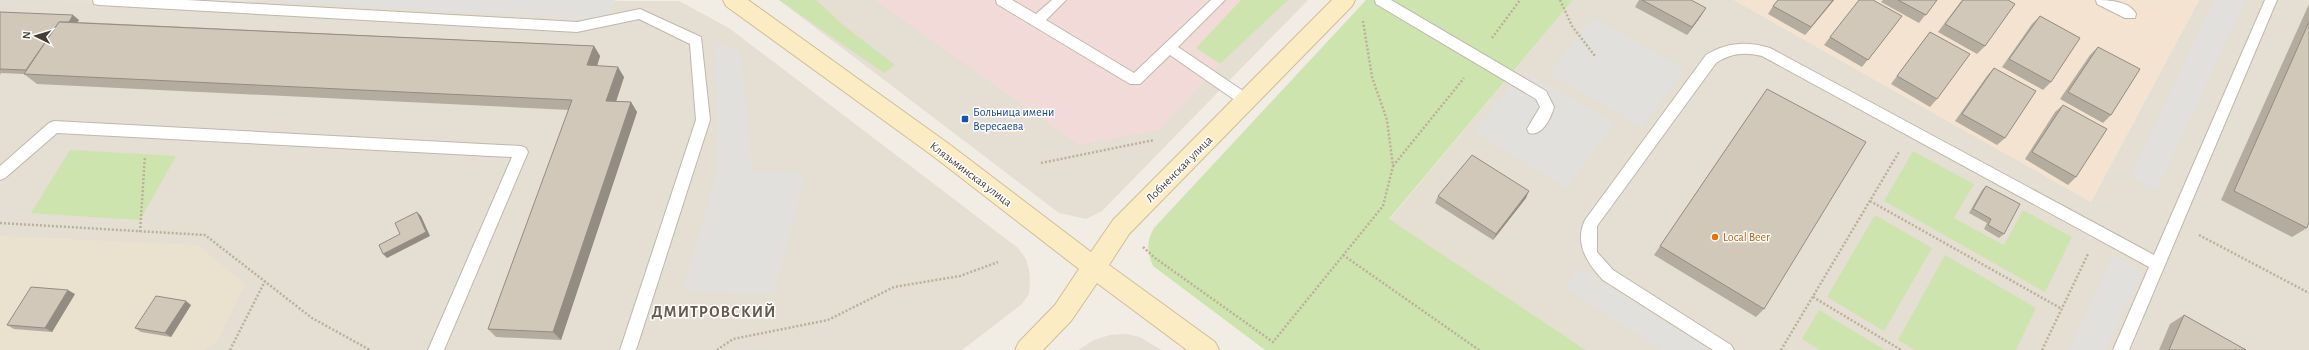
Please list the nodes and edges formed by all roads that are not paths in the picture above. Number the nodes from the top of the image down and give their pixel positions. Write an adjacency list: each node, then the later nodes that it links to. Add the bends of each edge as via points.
1 (99, 0): 19 (lane, via 578,27 640,14 696,41 703,120)
2 (733, 0): 17 (street, Клязьминская улица, via 934,146)
3 (1002, 0): 11 (lane)
4 (1060, 0): 11 (lane)
5 (1219, 0): 12 (lane)
6 (1345, 0): 13 (street, Лобненская улица)
7 (1381, 0): 14 (lane, via 1541,95 1547,107)
8 (2102, 0): 10 (lane)
9 (2271, 0): 16 (lane)
10 (2130, 14)
11 (1037, 21): 12 (lane, via 1135,80)
12 (1169, 47): 13 (lane)
13 (1247, 101): 17 (street, Лобненская улица, via 1121,227)
14 (1534, 128)
15 (0, 174): 18 (lane, via 54,127 521,152)
16 (2159, 265): 22 (lane, via 1765,52 1735,47 1723,50 1711,59 1590,224 1587,246 1594,261 1608,275); 23 (lane)
17 (1095, 268): 20 (street, Лобненская улица, via 1063,313); 21 (street, Клязьминская улица)
18 (436, 350)
19 (628, 350)
20 (1026, 350)
21 (1207, 350)
22 (1726, 350)
23 (2121, 350)

